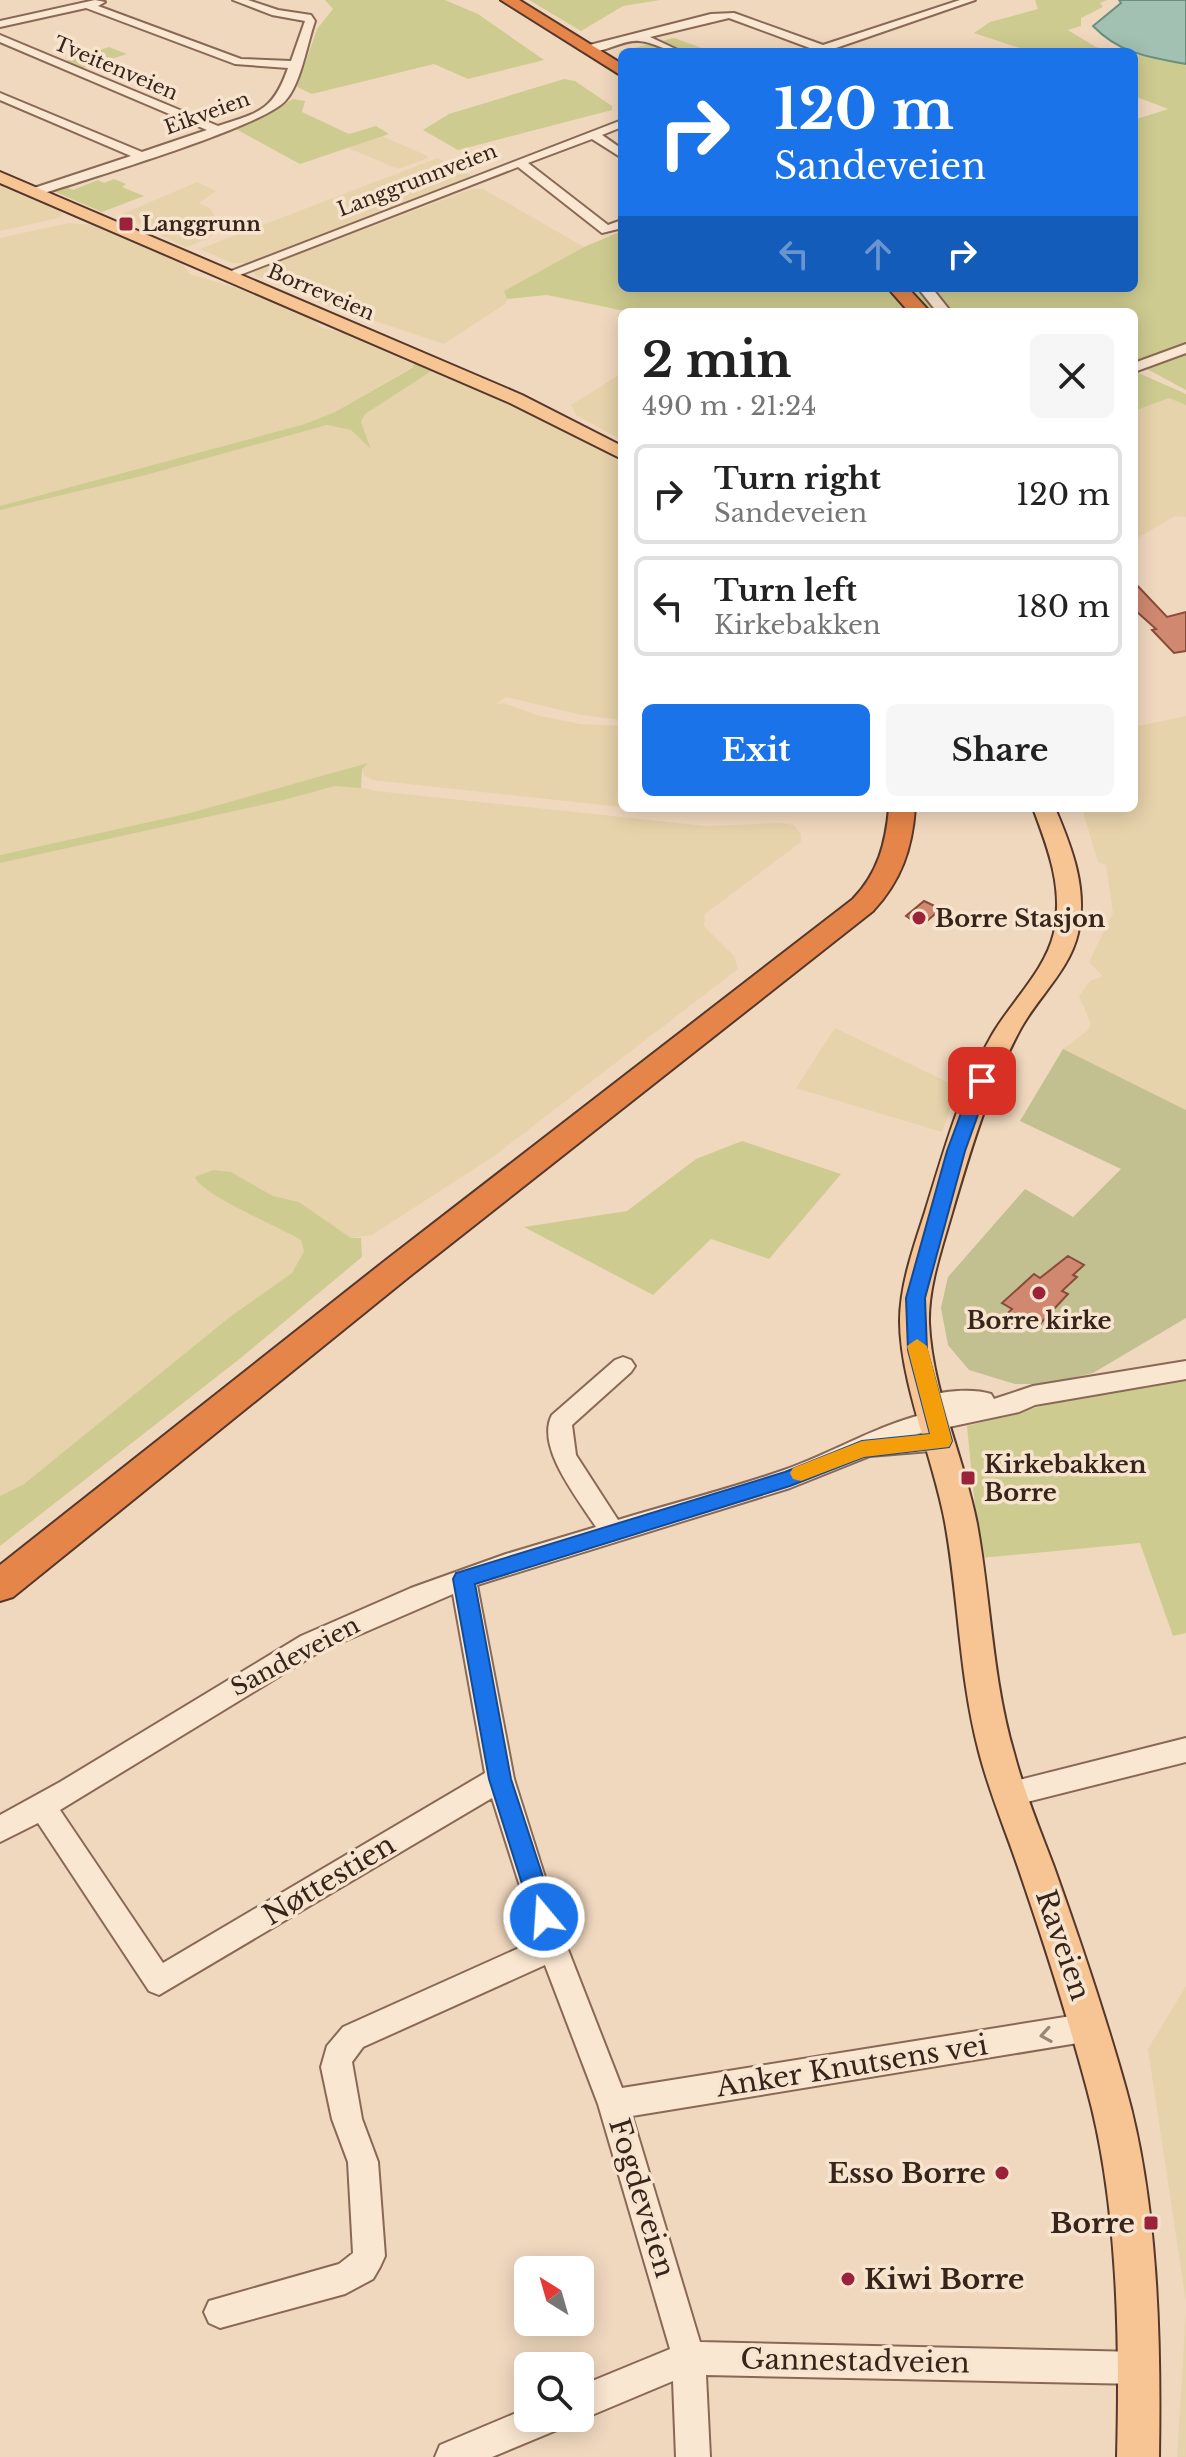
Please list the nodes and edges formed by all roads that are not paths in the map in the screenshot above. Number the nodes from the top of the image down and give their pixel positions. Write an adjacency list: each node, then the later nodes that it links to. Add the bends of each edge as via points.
1 (107, 0): 6 (street)
2 (238, 0): 16 (street, Eikveien, via 307,17)
3 (509, 0): 10 (highway)
4 (518, 0): 10 (highway)
5 (970, 0): 13 (street)
6 (87, 5): 7 (street); 16 (street, via 239,62)
7 (0, 24)
8 (0, 38): 20 (street, Tveitenveien)
9 (630, 40): 10 (street); 11 (street); 12 (street, via 730,15); 14 (highway, via 612,51)
10 (589, 47): 15 (highway); 17 (highway)
11 (661, 48)
12 (821, 48)
13 (832, 48)
14 (618, 58)
15 (618, 61)
16 (297, 65): 20 (street, Eikveien, via 274,107)
17 (618, 68)
18 (0, 96): 23 (street)
19 (618, 125): 21 (street, Langgrunnveien)
20 (218, 130): 23 (street, Eikveien)
21 (593, 134): 22 (street); 24 (street, Langgrunnveien)
22 (618, 151)
23 (142, 156): 26 (street, Eikveien)
24 (520, 163): 27 (street, via 606,230); 28 (street, Langgrunnveien)
25 (0, 177): 26 (main road, Borreveien)
26 (35, 192): 28 (main road, Borreveien)
27 (618, 226)
28 (227, 275): 35 (main road, Borreveien, via 516,399)
29 (902, 292): 31 (highway)
30 (928, 292): 32 (street)
31 (916, 308)
32 (941, 308)
33 (1186, 348): 34 (street)
34 (1138, 366)
35 (618, 451)
36 (1043, 812): 40 (main road, Raveien, via 1071,894 1068,924 1057,958 1015,1017 972,1102 929,1245 914,1319 918,1355)
37 (906, 813): 43 (highway, via 886,877 843,922)
38 (623, 1366): 41 (street, via 560,1422 564,1457)
39 (1186, 1370): 40 (street, Sandeveien, via 1033,1395 1019,1403)
40 (937, 1421): 41 (street, Sandeveien, via 790,1478); 46 (main road, Raveien, via 961,1523 980,1683)
41 (613, 1533): 42 (street, Sandeveien)
42 (463, 1579): 45 (street, Fogdeveien); 47 (street, Sandeveien, via 310,1644)
43 (0, 1586)
44 (1186, 1750): 46 (street)
45 (500, 1779): 47 (street, Nøttestien, via 159,1981); 49 (street, Fogdeveien)
46 (1011, 1794): 50 (main road, Raveien)
47 (42, 1806): 48 (street, Sandeveien)
48 (0, 1829)
49 (553, 1947): 51 (street, Fogdeveien); 52 (street, via 353,2037 336,2067 363,2162 369,2256 362,2268 345,2278)
50 (1090, 2027): 51 (street, Anker Knutsens vei, one-way to 51); 54 (main road, Raveien, via 1125,2184)
51 (613, 2104): 53 (street, Fogdeveien)
52 (220, 2312)
53 (689, 2358): 54 (street, Gannestadveien); 55 (street, Gannestadveien); 58 (street, Fogdeveien)
54 (1140, 2368): 59 (main road, Raveien)
55 (594, 2397)
56 (514, 2431): 57 (street)
57 (452, 2457)
58 (693, 2457)
59 (1138, 2457)

